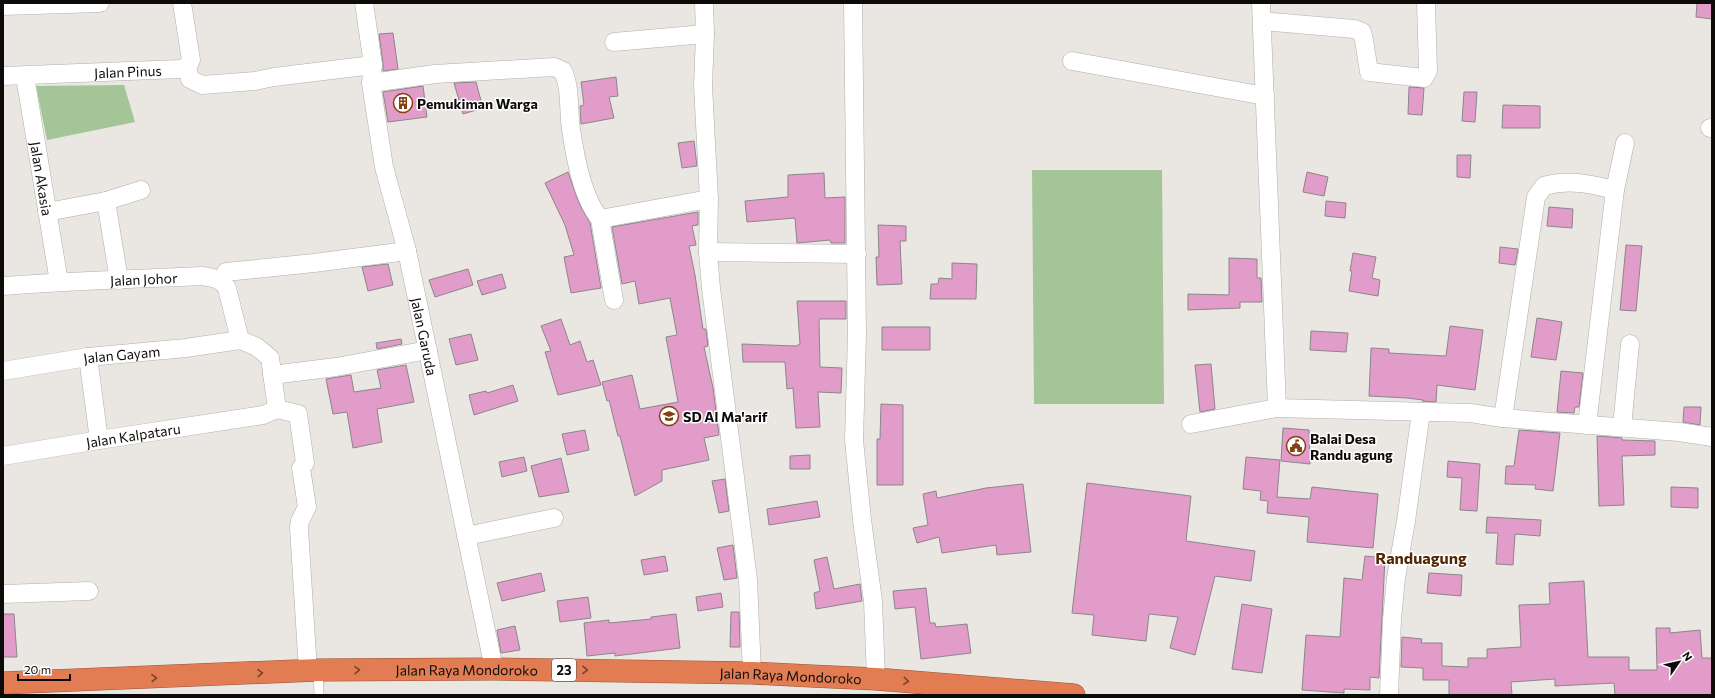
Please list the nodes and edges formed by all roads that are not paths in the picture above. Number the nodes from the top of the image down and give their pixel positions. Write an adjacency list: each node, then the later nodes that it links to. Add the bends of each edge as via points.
1 (100, 3): 7 (street)
2 (182, 3): 12 (street, via 191,60)
3 (364, 3): 13 (street, Jalan Garuda)
4 (704, 3): 9 (street)
5 (853, 3): 26 (street)
6 (1426, 3): 8 (street, via 1428,71 1424,78 1369,72 1362,32)
7 (3, 6)
8 (1262, 12): 16 (street)
9 (705, 34): 10 (street); 20 (street, via 704,86)
10 (614, 42)
11 (1072, 61): 16 (street)
12 (187, 67): 13 (street, via 190,79 202,85 274,77); 15 (street, Jalan Pinus)
13 (372, 74): 23 (street, via 435,74 554,67 563,71 568,81 571,129 587,199); 24 (street, Jalan Garuda, via 384,166)
14 (3, 76): 15 (street, Jalan Pinus)
15 (25, 76): 22 (street, Jalan Akasia)
16 (1265, 96): 38 (street)
17 (1625, 143): 19 (street)
18 (141, 190): 21 (street)
19 (1615, 190): 41 (street, via 1588,183 1558,182 1544,186 1536,197); 43 (street)
20 (709, 199): 23 (street); 25 (street)
21 (106, 201): 22 (street); 28 (street)
22 (47, 212): 29 (street, Jalan Akasia)
23 (600, 219): 31 (street)
24 (407, 251): 27 (street); 34 (street, Jalan Garuda)
25 (708, 252): 26 (street); 54 (street, via 748,580)
26 (857, 254): 55 (street, via 854,440 873,601)
27 (226, 272)
28 (119, 280): 29 (street, Jalan Johor); 32 (street, Jalan Johor, via 201,276 223,282 227,288)
29 (59, 282): 30 (street, Jalan Johor)
30 (3, 286)
31 (614, 300)
32 (240, 340): 35 (street, Jalan Gayam); 37 (street, via 257,346 270,358)
33 (1630, 344): 44 (street)
34 (428, 350): 37 (street, via 336,367); 49 (street, Jalan Garuda)
35 (88, 357): 36 (street, Jalan Gayam); 46 (street)
36 (3, 371)
37 (272, 375): 39 (street)
38 (1277, 408): 40 (street); 42 (street)
39 (270, 412): 46 (street, Jalan Kalpataru); 53 (street, via 298,414 305,463 301,468 307,507 299,528)
40 (1421, 412): 41 (street, via 1470,413); 59 (street, via 1396,578)
41 (1503, 418): 43 (street)
42 (1191, 424)
43 (1587, 425): 44 (street)
44 (1622, 427): 45 (street)
45 (1712, 437)
46 (99, 440): 47 (street, Jalan Kalpataru)
47 (3, 456)
48 (554, 518): 49 (street)
49 (466, 536): 52 (street, Jalan Garuda)
50 (89, 591): 51 (street)
51 (3, 594)
52 (494, 669): 53 (highway, Jalan Raya Mondoroko / 23, one-way to 52); 54 (highway, Jalan Raya Mondoroko / 23, one-way to 54)
53 (313, 671): 56 (highway, Jalan Raya Mondoroko / 23, one-way to 53); 57 (lane)
54 (752, 673): 55 (highway, Jalan Raya Mondoroko / 23)
55 (876, 679): 58 (highway, Jalan Raya Mondoroko / 23, one-way to 58)
56 (3, 683)
57 (319, 695)
58 (1074, 695)
59 (1389, 695)

